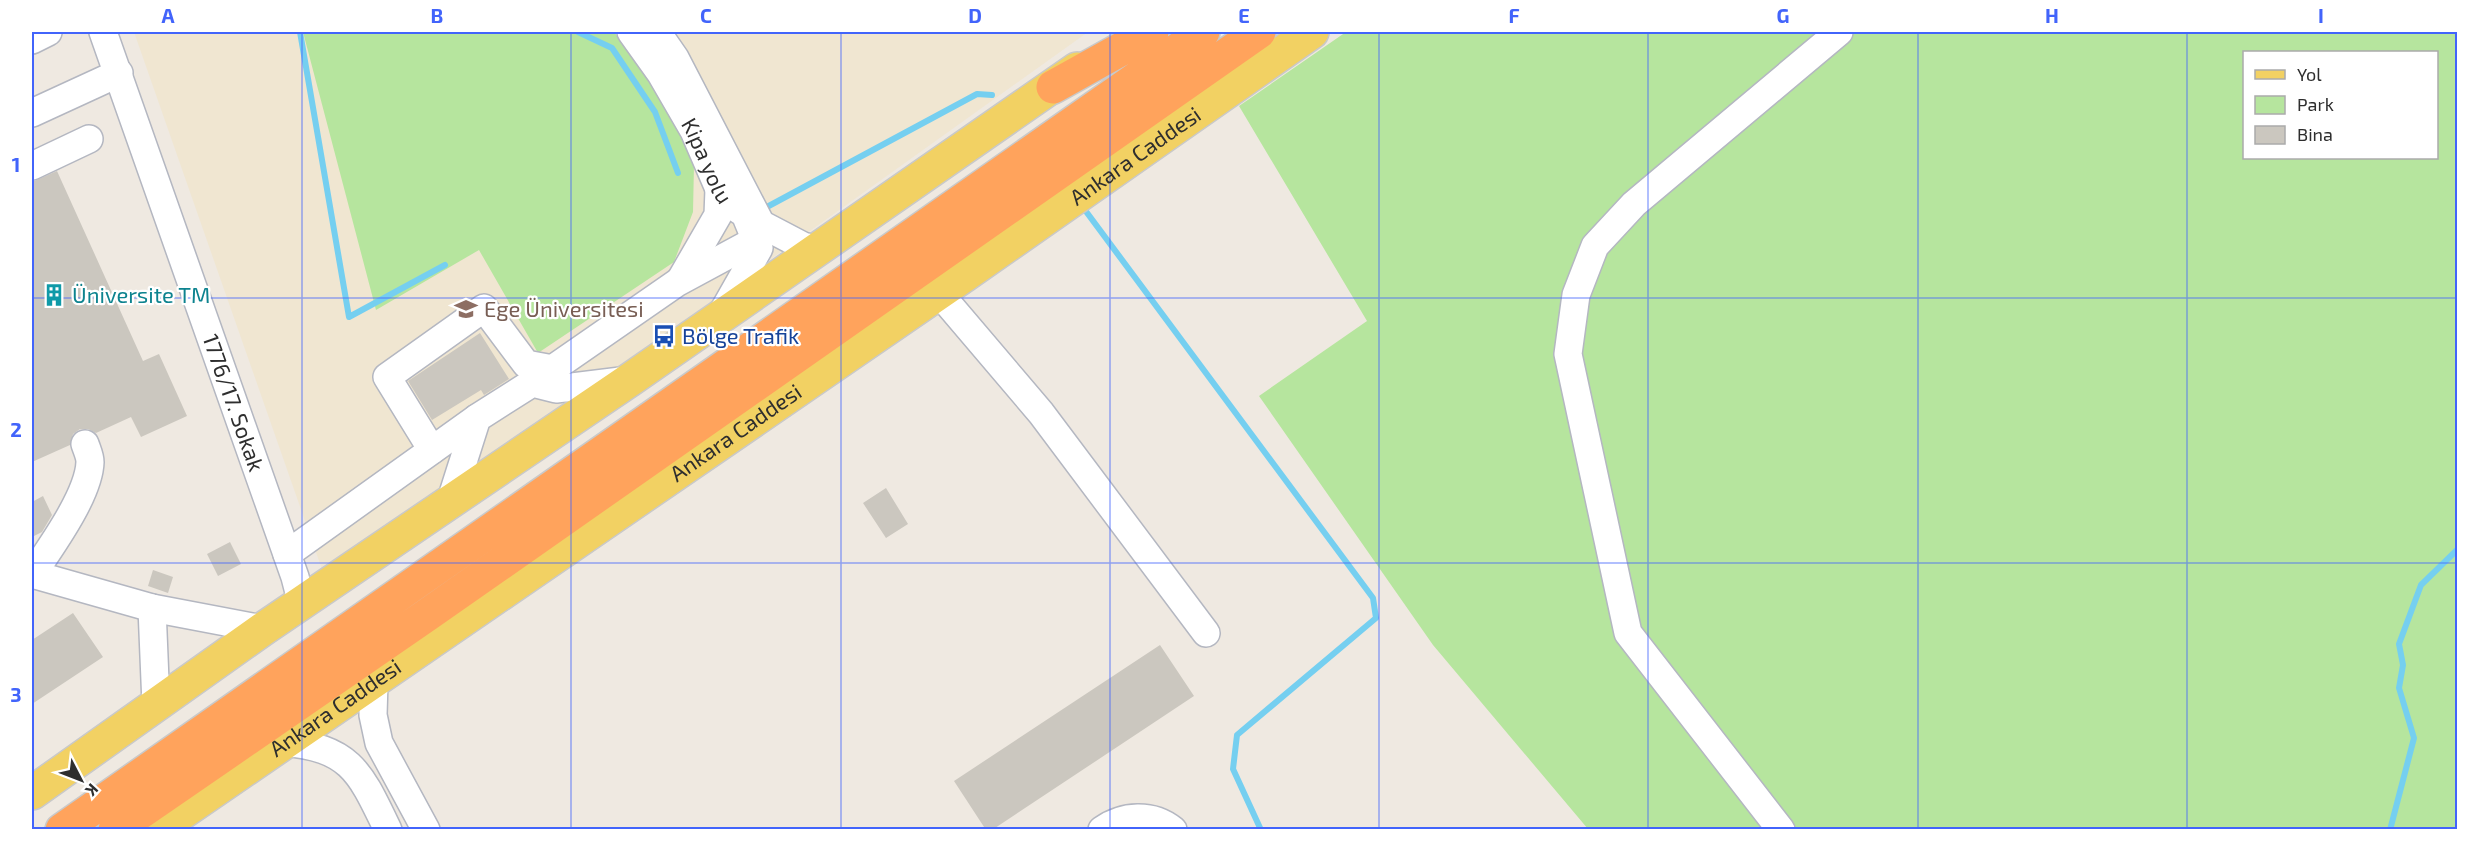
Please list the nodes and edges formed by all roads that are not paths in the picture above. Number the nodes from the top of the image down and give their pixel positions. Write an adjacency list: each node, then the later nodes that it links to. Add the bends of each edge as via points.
1 (48, 32): 11 (street)
2 (104, 32): 12 (street, 1776/17. Sokak)
3 (632, 32): 17 (street, Kipa yolu, via 694,131)
4 (657, 32): 18 (street, Kipa yolu, via 675,58)
5 (1130, 32): 13 (main road)
6 (1152, 32): 13 (highway)
7 (1203, 32): 39 (highway)
8 (1259, 32): 40 (highway, Ankara Caddesi)
9 (1312, 32): 21 (main road, Ankara Caddesi)
10 (1839, 32): 46 (street, via 1634,204 1595,246 1576,295 1569,354 1628,633)
11 (32, 40)
12 (118, 73): 14 (street); 29 (street, 1776/17. Sokak)
13 (1053, 87): 19 (main road)
14 (32, 113)
15 (89, 139): 16 (street)
16 (32, 166)
17 (719, 189): 18 (street, Kipa yolu); 20 (street, via 718,215)
18 (758, 232): 19 (street); 20 (street); 22 (street, via 759,248)
19 (817, 250): 22 (main road)
20 (678, 282): 23 (street)
21 (939, 293): 34 (street, via 1041,413); 35 (main road, Ankara Caddesi)
22 (719, 318): 24 (main road)
23 (542, 376): 24 (street, via 556,389); 25 (street); 27 (street, via 526,364 484,308 387,377)
24 (631, 379): 28 (main road)
25 (477, 418): 27 (street); 28 (street)
26 (85, 444): 30 (street, via 90,460 74,509)
27 (432, 450): 29 (street)
28 (450, 502): 31 (main road)
29 (287, 554): 31 (street, 1776/17. Sokak)
30 (32, 574): 32 (street)
31 (302, 604): 33 (main road)
32 (152, 608): 33 (street); 36 (street)
33 (263, 629): 36 (main road)
34 (1206, 633)
35 (374, 682): 37 (main road, Ankara Caddesi); 43 (street, via 373,715 379,743)
36 (156, 705): 38 (main road)
37 (283, 742): 41 (main road, Ankara Caddesi); 42 (street, via 329,750 350,764 370,792)
38 (32, 793)
39 (62, 830)
40 (115, 830)
41 (157, 830)
42 (388, 830)
43 (426, 830)
44 (1102, 830): 45 (street, via 1128,817 1149,819)
45 (1173, 830)
46 (1781, 830)

